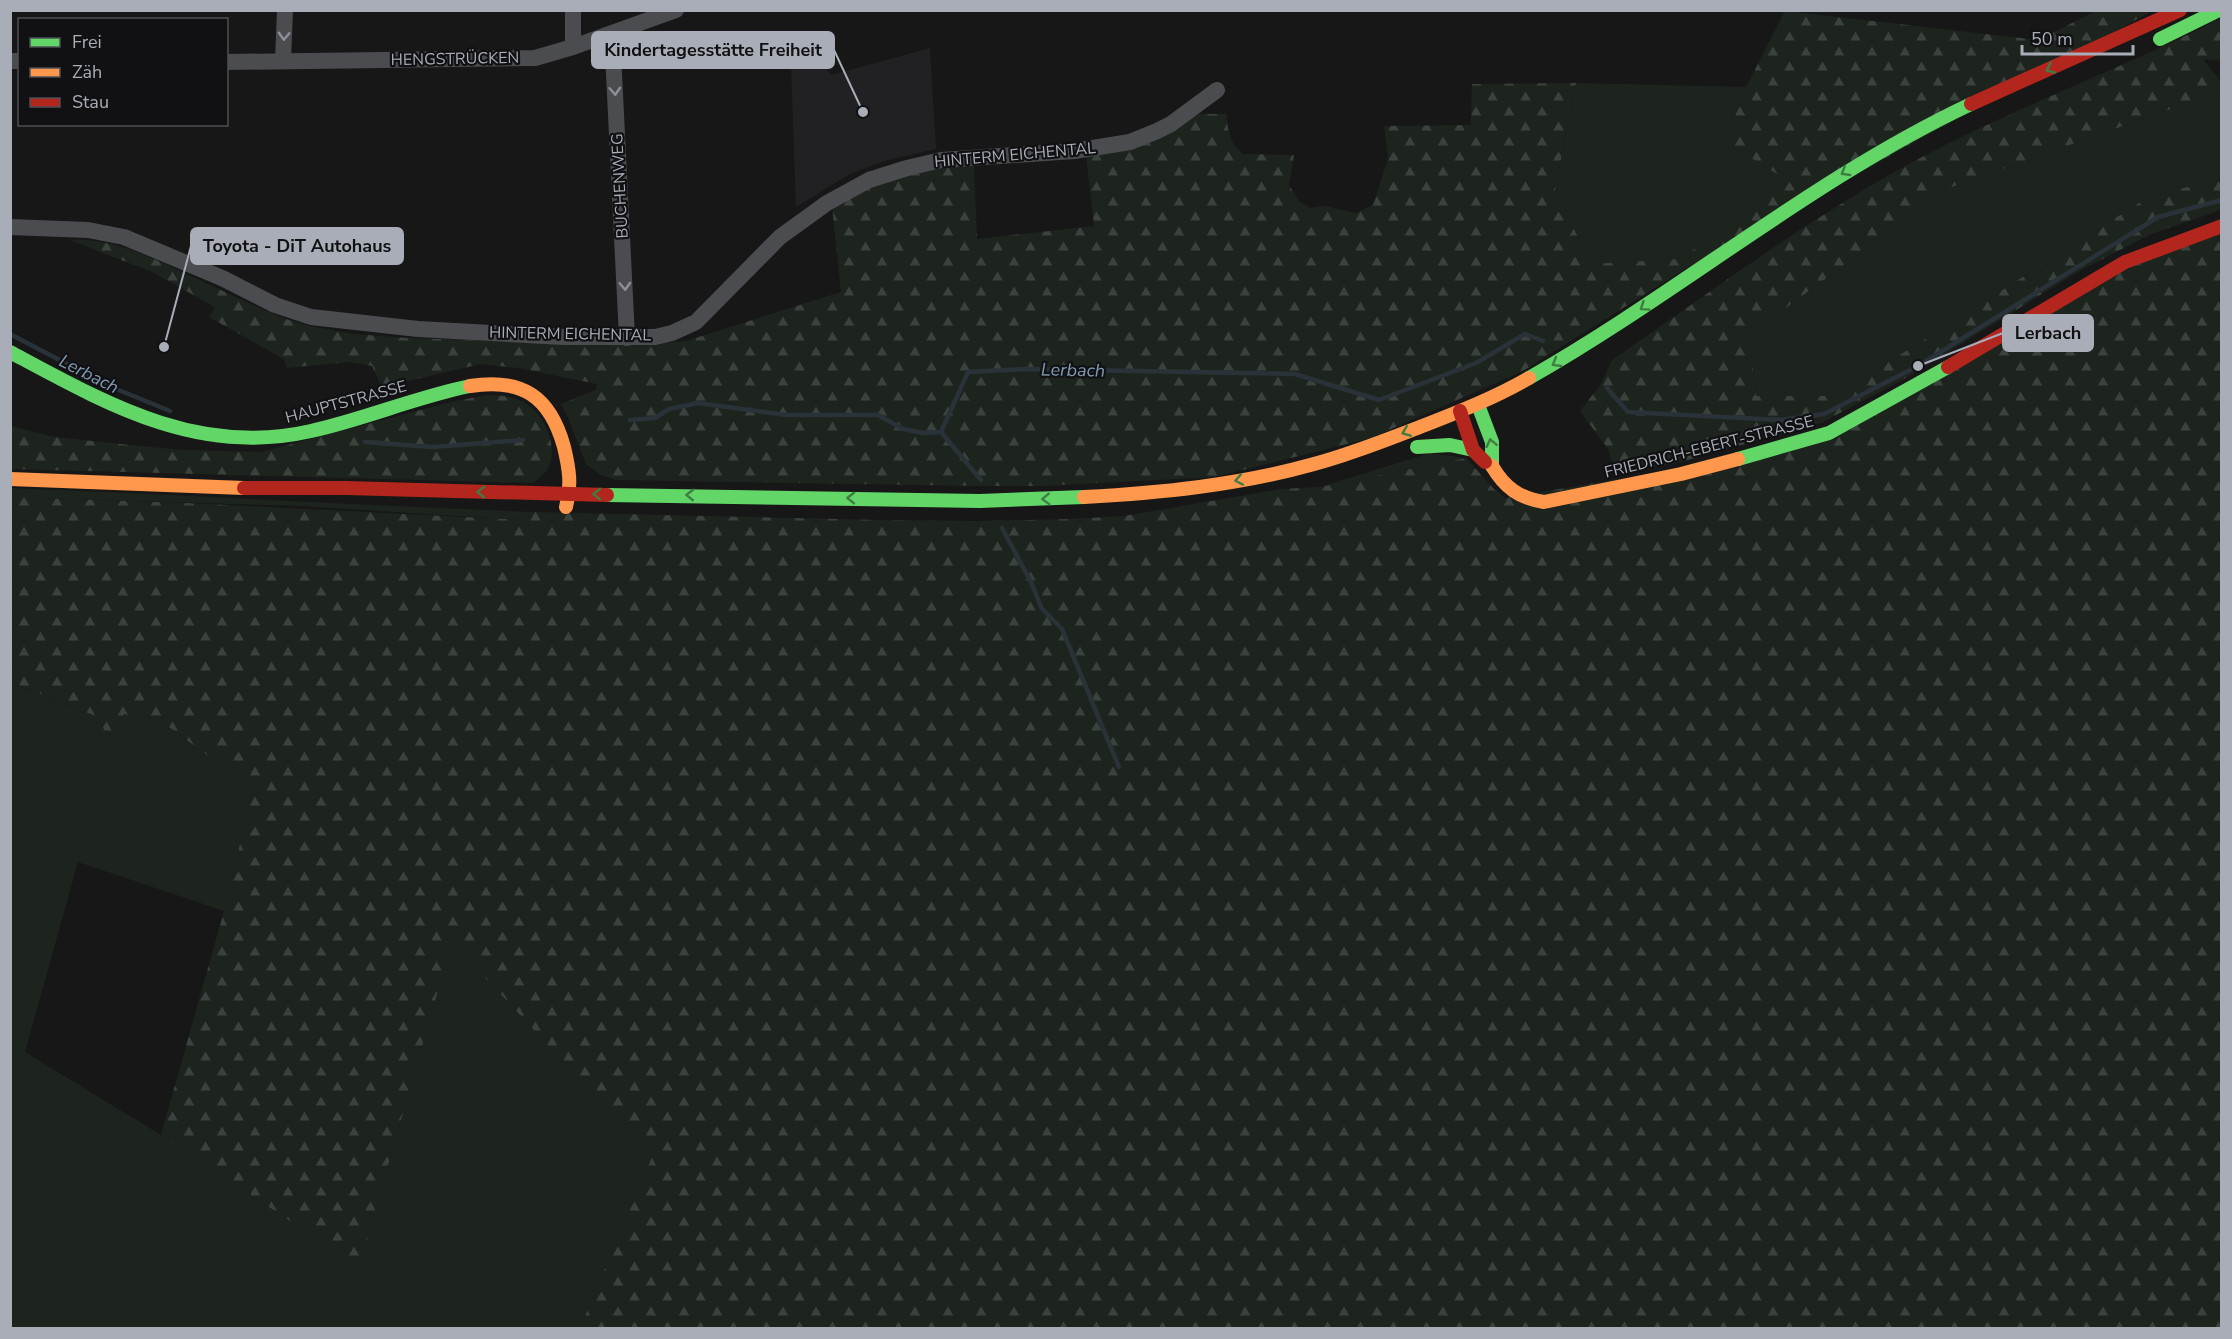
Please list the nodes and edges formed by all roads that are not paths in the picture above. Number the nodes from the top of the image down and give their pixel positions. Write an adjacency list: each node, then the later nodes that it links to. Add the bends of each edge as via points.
1 (285, 10): 9 (street, one-way to 9)
2 (573, 10): 8 (street)
3 (676, 10): 6 (street, HENGSTRÜCKEN)
4 (2180, 10): 16 (main road, one-way to 16, via 1896,142 1790,207 1584,347)
5 (2219, 10): 7 (main road)
6 (612, 33): 8 (street, HENGSTRÜCKEN); 14 (street, BUCHENWEG, one-way to 14)
7 (2145, 46)
8 (573, 47): 9 (street, HENGSTRÜCKEN, via 536,58)
9 (284, 61): 10 (street, HENGSTRÜCKEN)
10 (228, 62)
11 (1217, 90): 14 (street, HINTERM EICHENTAL, via 1171,124 1130,142 1074,151 941,160 869,180 827,203 780,237 693,324 664,336)
12 (2222, 226): 22 (main road, FRIEDRICH-EBERT-STRASSE, via 2125,262 1915,387 1809,440 1681,474 1544,502 1514,494)
13 (10, 227): 14 (street, HINTERM EICHENTAL, via 88,230 124,237 275,305 311,317 418,329)
14 (627, 338)
15 (10, 352): 24 (main road, HAUPTSTRASSE, via 141,418 193,433 233,438 286,436 448,391 483,384 508,386 531,393 545,403 556,421 572,474)
16 (1478, 405): 17 (main road); 18 (main road)
17 (1460, 411): 19 (main road); 24 (main road, one-way to 24, via 1297,469 1157,492 980,501)
18 (1490, 417): 19 (main road); 22 (main road, one-way to 18)
19 (1465, 428): 20 (main road); 20 (main road, via 1412,448 1450,445)
20 (1473, 450): 22 (main road, FRIEDRICH-EBERT-STRASSE)
21 (1368, 461): 25 (main road, via 1301,480)
22 (1492, 466)
23 (10, 479): 24 (main road, via 238,488 346,501)
24 (566, 498): 26 (main road)
25 (1169, 504)
26 (875, 513)

